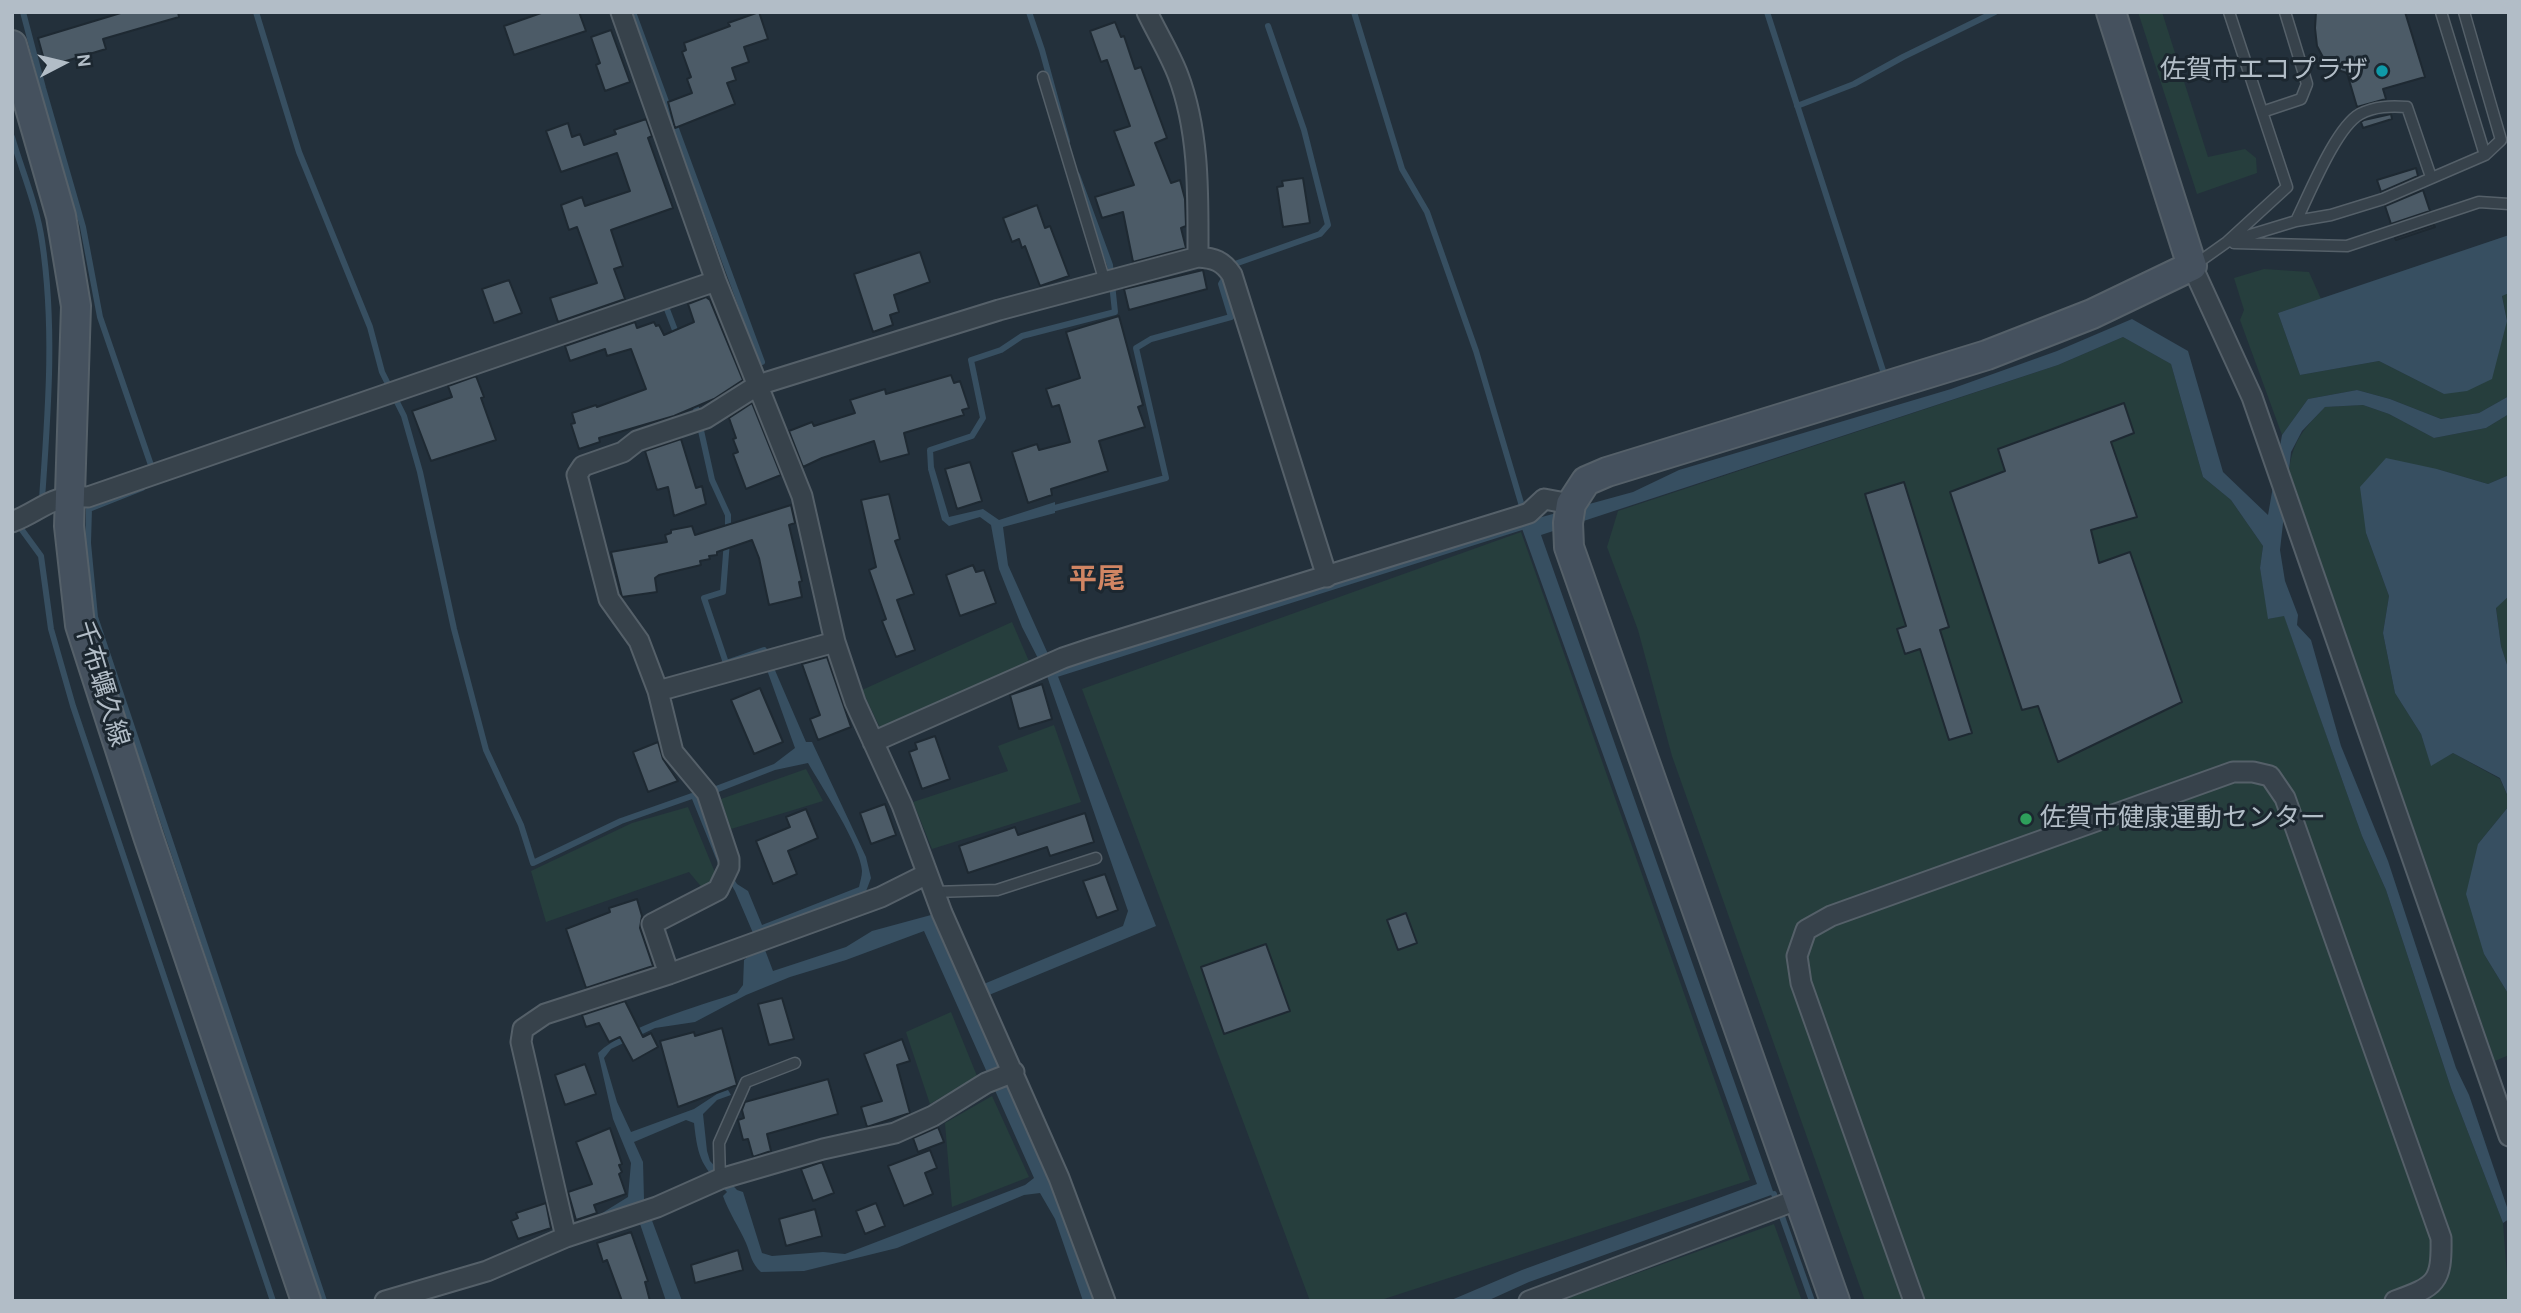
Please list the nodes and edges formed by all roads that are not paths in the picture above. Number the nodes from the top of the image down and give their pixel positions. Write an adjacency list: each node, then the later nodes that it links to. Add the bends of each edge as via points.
1 (621, 12): 19 (street)
2 (1147, 12): 16 (street, via 1178,74 1190,116 1198,177)
3 (2111, 12): 17 (street)
4 (2229, 12): 10 (lane)
5 (2285, 12): 10 (lane, via 2307,84 2301,99)
6 (2441, 12): 11 (lane)
7 (2464, 12): 11 (lane, via 2501,140)
8 (12, 45): 21 (street, 千布蠣久線, via 61,216 76,306)
9 (1043, 77): 18 (lane, via 1100,261)
10 (2262, 112): 15 (lane, via 2287,187)
11 (2485, 155): 12 (lane)
12 (2431, 177): 14 (lane, via 2383,199); 14 (lane, via 2407,107 2388,105 2359,115 2343,129)
13 (2509, 204): 15 (lane, via 2479,202 2347,246)
14 (2296, 221): 15 (lane)
15 (2227, 242): 17 (lane)
16 (1198, 257): 18 (street); 24 (street, via 1211,257 1229,269)
17 (2192, 266): 22 (street, via 2092,314 1987,355 1607,472 1586,481); 33 (street, via 2252,397)
18 (1112, 280): 20 (street)
19 (716, 281): 20 (street); 21 (street, via 155,474 88,496)
20 (758, 385): 25 (street, via 802,496); 26 (street, via 698,421 637,441 623,452 583,466 577,475 609,599 639,640)
21 (70, 496): 23 (street); 37 (street, 千布蠣久線, via 80,625)
22 (1571, 504): 24 (street, via 1544,499 1524,514); 35 (street, via 1569,538 1574,560)
23 (17, 520)
24 (1327, 577): 27 (street, via 1093,648)
25 (835, 642): 26 (street); 27 (street)
26 (658, 691): 30 (street, via 673,752 707,793 729,859 718,890 652,924)
27 (873, 742): 29 (street)
28 (1096, 858): 29 (lane, via 997,890)
29 (931, 883): 30 (street); 32 (street)
30 (669, 974): 36 (street, via 545,1014 523,1029 521,1042)
31 (795, 1063): 34 (lane, via 746,1082 719,1143)
32 (1014, 1072): 34 (street, via 895,1133); 39 (street)
33 (2509, 1136)
34 (721, 1175): 36 (street, via 657,1207)
35 (1786, 1204): 40 (street); 41 (street)
36 (566, 1237): 38 (street, via 487,1271)
37 (306, 1301)
38 (385, 1301)
39 (1105, 1301)
40 (1529, 1301)
41 (1835, 1301)
42 (1914, 1301): 43 (street, via 1801,983 1797,956 1806,930 1830,916 2233,772 2253,772 2270,776 2285,799 2441,1238 2442,1263 2435,1282)
43 (2395, 1301)

